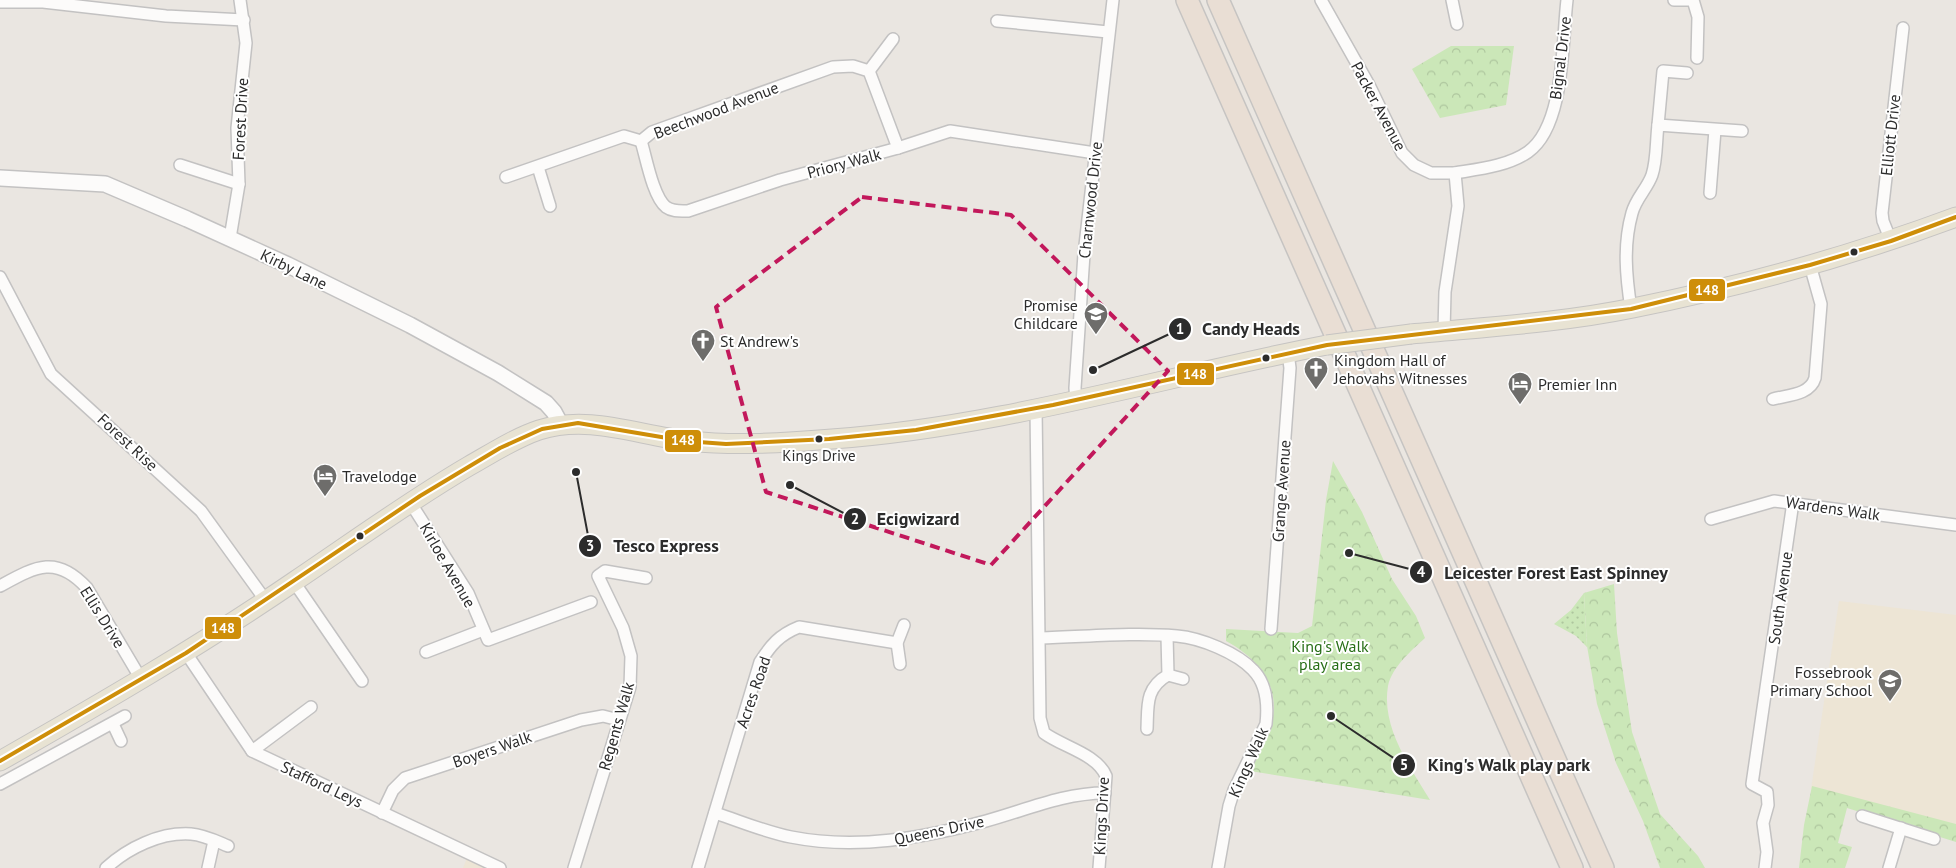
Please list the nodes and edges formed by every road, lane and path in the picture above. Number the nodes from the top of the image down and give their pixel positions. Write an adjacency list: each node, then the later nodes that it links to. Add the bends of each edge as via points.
1 (240, 0): 11 (street, Forest Drive)
2 (1113, 0): 15 (street, Charnwood Drive)
3 (1187, 0): 81 (highway)
4 (1218, 0): 95 (highway)
5 (1321, 0): 28 (street, Packer Avenue, via 1369,85 1402,153 1414,165 1431,173)
6 (1452, 0): 13 (street)
7 (1567, 0): 28 (street, Bignal Drive, via 1559,82 1550,119 1540,140 1528,152 1510,160)
8 (1674, 0): 9 (street)
9 (1693, 0): 17 (street, via 1698,16)
10 (0, 2): 11 (street, via 43,2 166,16)
11 (244, 20): 31 (street, Forest Drive, via 246,43 237,128)
12 (997, 21): 15 (street)
13 (1456, 24)
14 (1903, 28): 36 (street, Elliott Drive, via 1882,213)
15 (1108, 32): 25 (street, Charnwood Drive)
16 (893, 39): 18 (street)
17 (1697, 58)
18 (868, 71): 23 (street, Beechwood Avenue, via 853,66 833,67 652,132); 24 (street)
19 (1687, 73): 20 (street, via 1662,71)
20 (1658, 125): 21 (street); 39 (street, via 1652,173 1637,200 1630,223 1625,267)
21 (1714, 130): 22 (street); 32 (street)
22 (1742, 132)
23 (641, 141): 24 (street, Priory Walk, via 658,196 665,206 674,211 688,211 780,180); 27 (street, Beechwood Avenue, via 624,136)
24 (898, 148): 25 (street, Priory Walk, via 950,131)
25 (1095, 153): 43 (street, Charnwood Drive, via 1084,254)
26 (180, 165): 31 (street)
27 (538, 167): 29 (street, Beechwood Avenue); 33 (street, via 540,196)
28 (1455, 173): 40 (street, via 1458,206 1445,292)
29 (506, 177)
30 (0, 178): 35 (street, Kirby Lane, via 105,184)
31 (239, 184): 35 (street, Forest Drive)
32 (1710, 193)
33 (550, 206)
34 (1956, 217): 36 (main road)
35 (230, 238): 45 (street, Kirby Lane, via 410,325 510,379 546,403)
36 (1890, 241): 37 (main road)
37 (1810, 265): 39 (main road); 42 (street, via 1821,304 1815,378 1805,391)
38 (0, 277): 53 (street, Forest Rise, via 52,374 202,511)
39 (1631, 309): 40 (main road)
40 (1444, 331): 41 (main road, bridge)
41 (1294, 352): 43 (main road); 56 (street, Grange Avenue)
42 (1774, 398)
43 (1076, 400): 44 (main road)
44 (1036, 408): 45 (main road, via 916,430 766,443 685,441 596,425); 59 (street, Kings Drive)
45 (561, 425): 46 (main road, via 514,441)
46 (410, 502): 51 (main road); 57 (street, Kirloe Avenue, via 468,593)
47 (1793, 502): 48 (street, Wardens Walk, via 1774,501); 49 (street, Wardens Walk); 96 (street, South Avenue, via 1752,784 1767,792 1769,798 1763,823 1768,852)
48 (1711, 519)
49 (1956, 525)
50 (646, 578): 70 (street, Regents Walk, via 605,572 598,576 623,628 631,656 630,687)
51 (294, 582): 53 (main road); 67 (street)
52 (0, 586): 65 (street, Ellis Drive, via 33,568 50,566 65,569 87,588)
53 (266, 601): 61 (main road)
54 (591, 602): 57 (street, via 488,640)
55 (904, 626): 60 (street)
56 (1271, 629)
57 (483, 630): 62 (street)
58 (1167, 636): 59 (street, Kings Walk); 64 (street); 92 (street, Kings Walk, via 1205,643 1229,653 1253,669 1266,694 1266,724 1234,790)
59 (1040, 638): 77 (street, Kings Drive, via 1041,726 1050,738 1104,769)
60 (897, 643): 63 (street); 79 (street, Acres Road, via 799,627 772,643 760,662)
61 (186, 652): 65 (main road); 74 (street)
62 (426, 652)
63 (900, 664)
64 (1168, 675): 66 (street); 72 (street, via 1155,682 1148,700)
65 (141, 679): 75 (main road)
66 (1182, 679)
67 (362, 681)
68 (311, 707): 74 (street)
69 (125, 716): 71 (street)
70 (620, 720): 78 (street, Boyers Walk, via 603,716 581,720 405,778 394,790); 89 (street, Regents Walk)
71 (113, 724): 73 (street); 76 (street)
72 (1147, 730)
73 (121, 740)
74 (252, 751): 78 (street, Stafford Leys)
75 (0, 761)
76 (0, 784)
77 (1104, 793): 79 (street, Queens Drive, via 1078,794 939,834 897,840 811,840 771,832); 91 (street, Kings Drive)
78 (382, 813): 88 (street, Stafford Leys)
79 (715, 813): 90 (street, Acres Road)
80 (1862, 816): 82 (street)
81 (1554, 827): 93 (highway); 94 (highway)
82 (1901, 828): 83 (street); 97 (street)
83 (1934, 838)
84 (214, 841): 85 (street); 86 (street, via 190,834 165,836 128,852); 87 (street)
85 (228, 846)
86 (106, 868)
87 (208, 868)
88 (500, 868)
89 (574, 868)
90 (698, 868)
91 (1098, 868)
92 (1218, 868)
93 (1567, 868)
94 (1572, 868)
95 (1603, 868)
96 (1765, 868)
97 (1889, 868)

